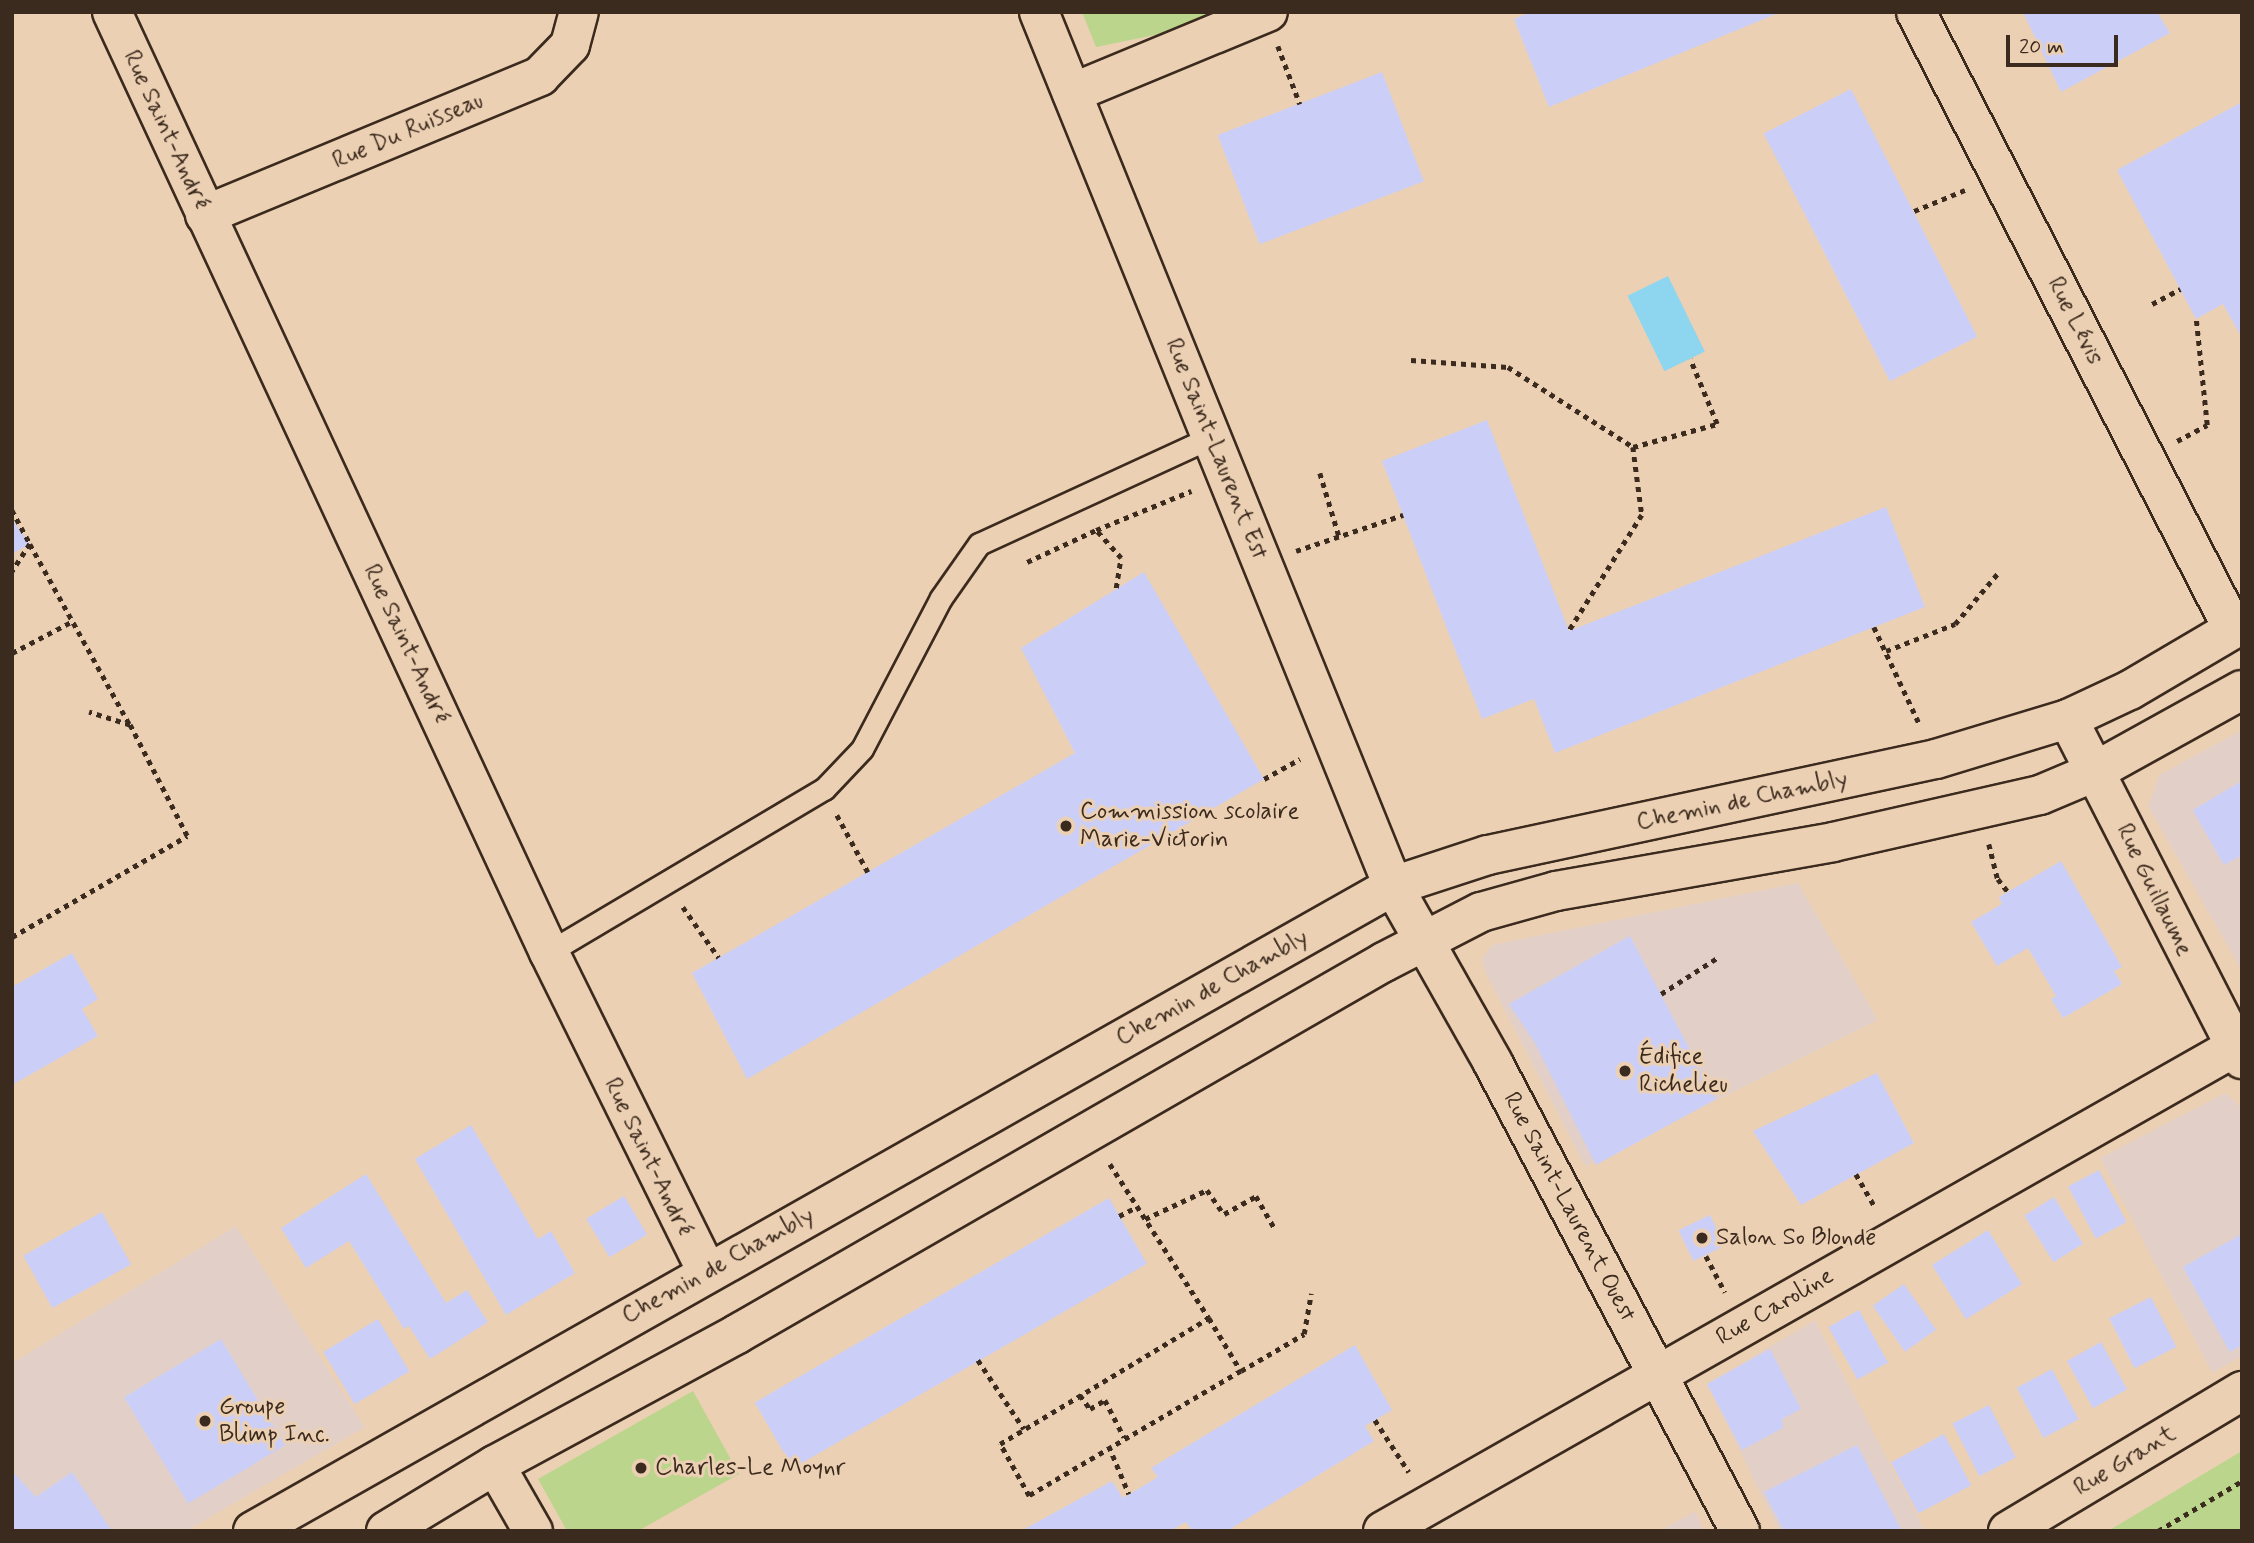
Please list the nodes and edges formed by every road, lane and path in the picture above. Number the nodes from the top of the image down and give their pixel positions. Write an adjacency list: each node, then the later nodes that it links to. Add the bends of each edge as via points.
1 (112, 12): 10 (street, Rue Saint-André)
2 (579, 12): 10 (street, Rue Du Ruisseau, via 570,45 540,76)
3 (1039, 12): 6 (street, Rue Saint-Laurent Est)
4 (1916, 12): 8 (street, Rue Lévis)
5 (1267, 13): 6 (street); 7 (path)
6 (1072, 93): 16 (street, Rue Saint-Laurent Est)
7 (1300, 104)
8 (2000, 176): 9 (path); 18 (street, Rue Lévis)
9 (1914, 211)
10 (205, 215): 51 (street, Rue Saint-André)
11 (2180, 289): 12 (path)
12 (2152, 304)
13 (2196, 319): 18 (path, via 2207,425)
14 (1690, 359): 17 (path, via 1717,424)
15 (1411, 360): 17 (path, via 1508,368)
16 (1212, 437): 20 (street, Rue Saint-Laurent Est); 43 (lane, via 979,544 940,598 862,749)
17 (1633, 447): 34 (path, via 1642,515)
18 (2146, 458): 33 (street, Rue Lévis)
19 (1320, 473): 24 (path)
20 (1227, 477): 23 (path); 27 (street, Rue Saint-Laurent Est)
21 (12, 510): 25 (path)
22 (1403, 515): 24 (path)
23 (1096, 530): 26 (path); 30 (path, via 1121,558)
24 (1339, 536): 27 (path)
25 (30, 544): 28 (path); 31 (path)
26 (1027, 562)
27 (1262, 562): 47 (street, Rue Saint-Laurent Est)
28 (12, 572)
29 (1999, 572): 35 (path, via 1955,624)
30 (1116, 588)
31 (73, 621): 36 (path); 40 (path)
32 (1874, 627): 35 (path)
33 (2237, 627): 39 (street, Chemin de Chambly, via 2130,690)
34 (1569, 631)
35 (1886, 652): 41 (path)
36 (12, 653)
37 (2242, 690): 42 (street)
38 (89, 712): 40 (path)
39 (2068, 719): 41 (street, Chemin de Chambly); 42 (street, Rue Guillaume)
40 (130, 725): 49 (path, via 187,836)
41 (1936, 759): 47 (street, Chemin de Chambly, via 1488,855)
42 (2092, 773): 44 (street, via 2040,795); 55 (street, Rue Guillaume, via 2120,817)
43 (824, 789): 45 (path); 46 (lane)
44 (1980, 810): 48 (path, via 1998,879); 50 (street, via 1833,842 1556,891 1481,912)
45 (868, 872)
46 (666, 884): 51 (lane); 52 (path)
47 (1393, 886): 50 (street, Rue Saint-Laurent Ouest); 61 (street, Chemin de Chambly)
48 (2008, 892)
49 (12, 937)
50 (1424, 941): 56 (street); 66 (street, Rue Saint-Laurent Ouest)
51 (549, 952): 61 (street, Rue Saint-André)
52 (719, 958)
53 (1717, 958): 54 (path)
54 (1661, 994)
55 (2239, 1050): 66 (street, Rue Caroline)
56 (1088, 1132): 57 (path); 73 (street, via 737,1334)
57 (1137, 1207): 58 (path); 59 (path)
58 (1119, 1216)
59 (1145, 1219): 60 (path, via 1207,1190 1224,1214 1256,1196); 63 (path)
60 (1275, 1229)
61 (707, 1272): 77 (street, Chemin de Chambly)
62 (1311, 1294): 65 (path, via 1304,1334)
63 (1209, 1318): 65 (path); 68 (path)
64 (978, 1360): 70 (path)
65 (1241, 1371): 71 (path)
66 (1658, 1374): 76 (street, Rue Caroline); 81 (street, Rue Saint-Laurent Ouest)
67 (2242, 1391): 82 (street, Rue Grant)
68 (1080, 1395): 70 (path); 71 (path, via 1090,1409 1105,1400)
69 (1375, 1420): 76 (path)
70 (1024, 1429): 72 (path, via 1000,1444 1029,1496)
71 (1124, 1437): 72 (path)
72 (1109, 1446): 75 (path)
73 (495, 1465): 78 (street); 79 (street)
74 (2242, 1481): 83 (path)
75 (1129, 1494)
76 (1430, 1503): 80 (street, Rue Caroline)
77 (253, 1531)
78 (386, 1531)
79 (533, 1531)
80 (1383, 1531)
81 (1740, 1531)
82 (2008, 1531)
83 (2158, 1531)

